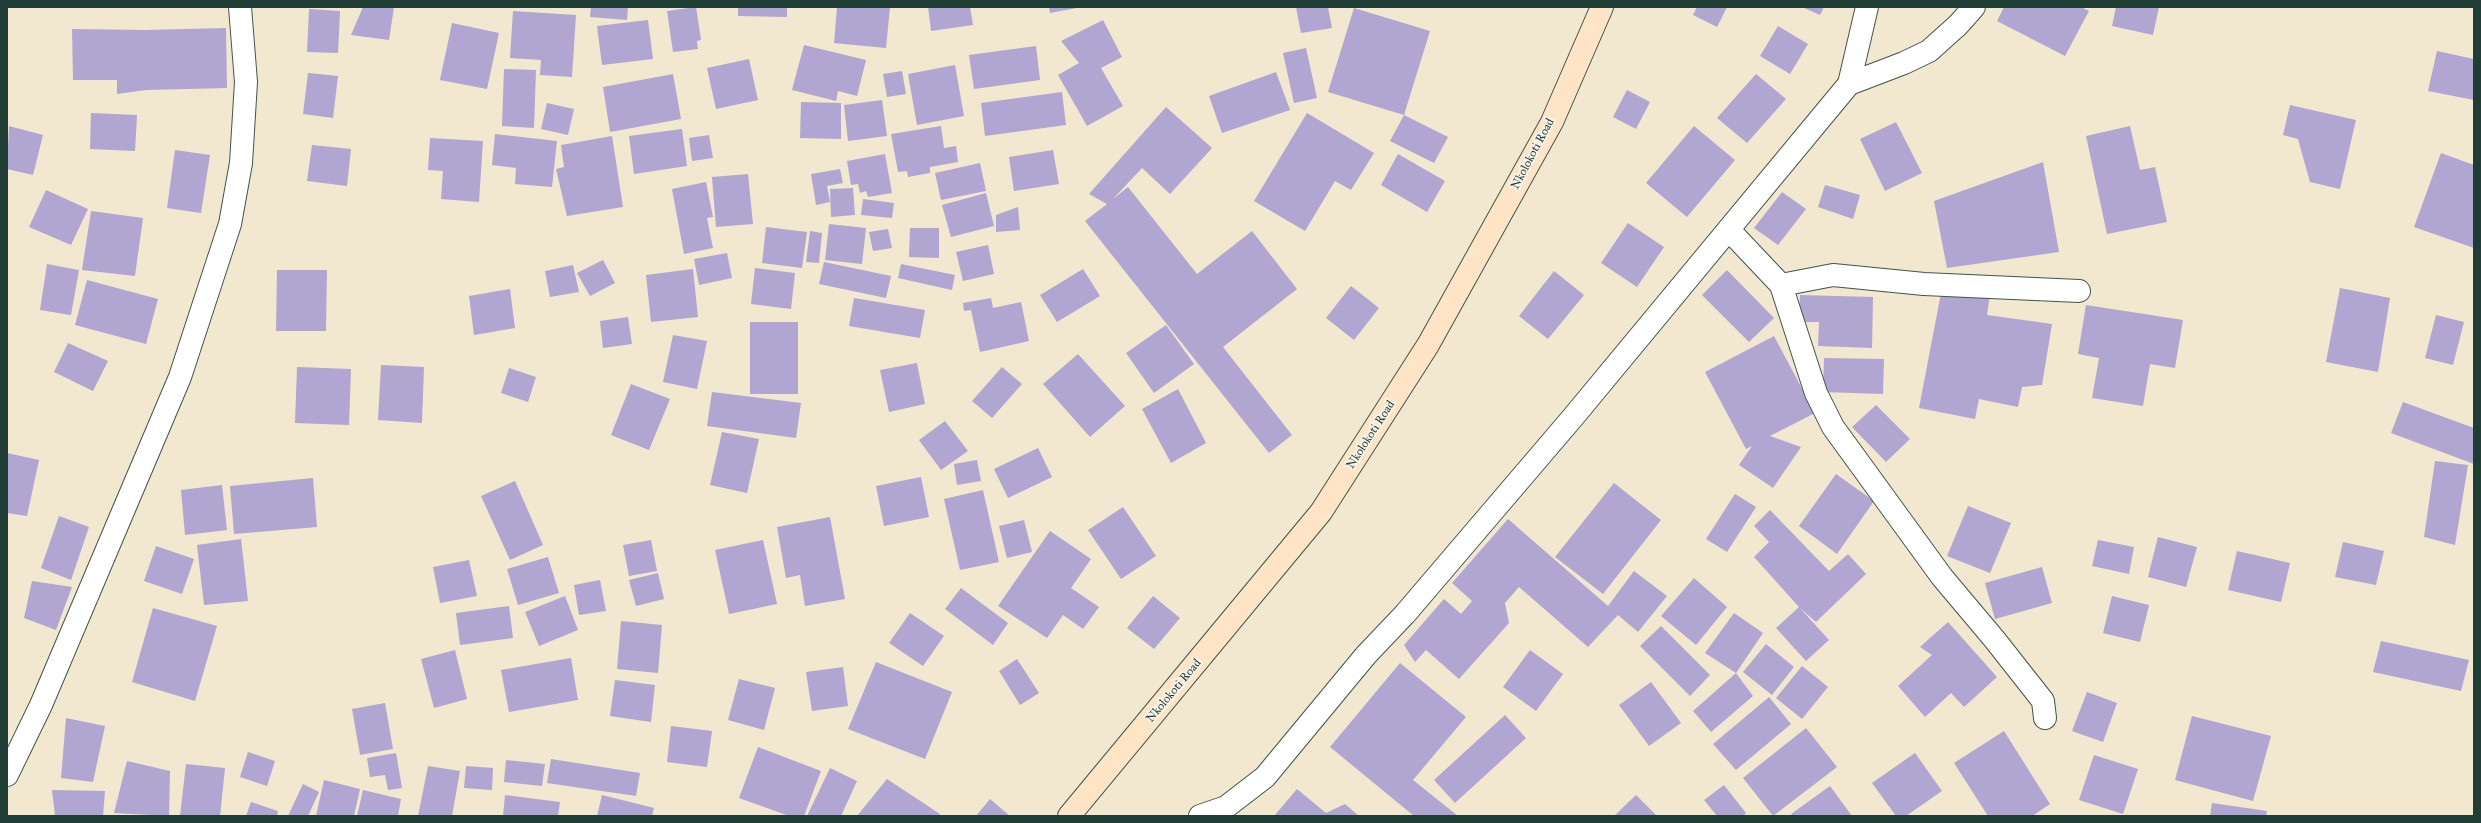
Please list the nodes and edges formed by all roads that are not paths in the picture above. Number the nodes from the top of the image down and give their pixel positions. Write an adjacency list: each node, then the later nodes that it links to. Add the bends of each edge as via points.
1 (240, 7): 10 (street, via 246,82 241,164 230,224 180,377 41,705)
2 (1602, 7): 11 (main road, Nkolokoti Road, via 1552,122 1428,345 1321,512)
3 (1867, 7): 5 (street)
4 (1974, 7): 5 (street, via 1929,51)
5 (1849, 84): 6 (street)
6 (1728, 230): 7 (street); 12 (street, via 1574,416 1405,614 1366,655 1265,777 1226,807)
7 (1781, 285): 8 (street, via 1833,275 1924,284); 9 (street, via 1816,393 1833,426 1942,577 2043,700)
8 (2080, 291)
9 (2045, 718)
10 (7, 774)
11 (1069, 816)
12 (1200, 816)

